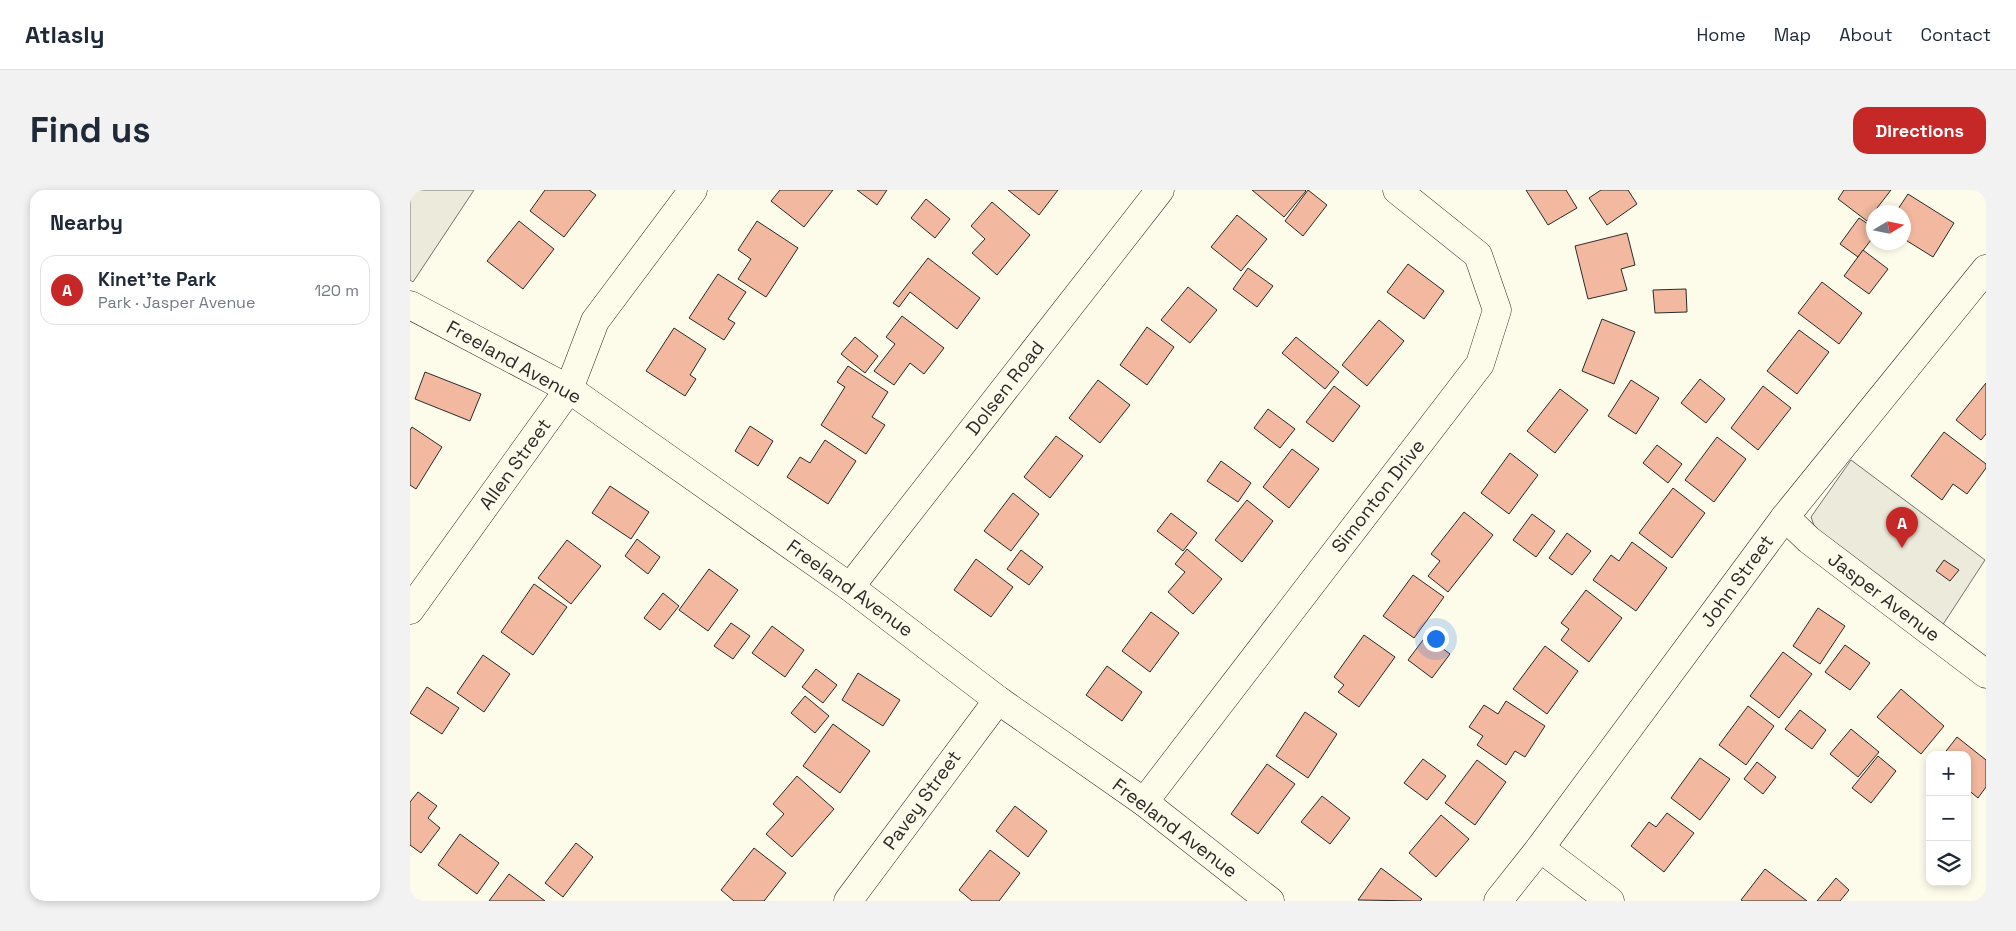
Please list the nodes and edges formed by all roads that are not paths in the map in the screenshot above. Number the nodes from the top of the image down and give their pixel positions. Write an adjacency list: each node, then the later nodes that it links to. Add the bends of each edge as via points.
1 (693, 190): 6 (street, Allen Street, via 595,321)
2 (1160, 190): 8 (street, Dolsen Road)
3 (1397, 190): 12 (street, Simonton Drive, via 1478,254 1497,310 1480,364)
4 (1986, 269): 7 (street, John Street)
5 (410, 305): 6 (street, Freeland Avenue)
6 (569, 389): 8 (street, Freeland Avenue); 9 (street, Allen Street)
7 (1784, 517): 10 (street, Jasper Avenue, via 1809,540); 13 (street, John Street)
8 (850, 587): 11 (street, Freeland Avenue)
9 (410, 610)
10 (1986, 674)
11 (998, 700): 12 (street, Freeland Avenue); 14 (street, Pavey Street)
12 (1144, 802): 15 (street, Freeland Avenue)
13 (1540, 848): 16 (street, John Street); 17 (street)
14 (848, 901)
15 (1270, 901)
16 (1498, 901)
17 (1610, 901)

